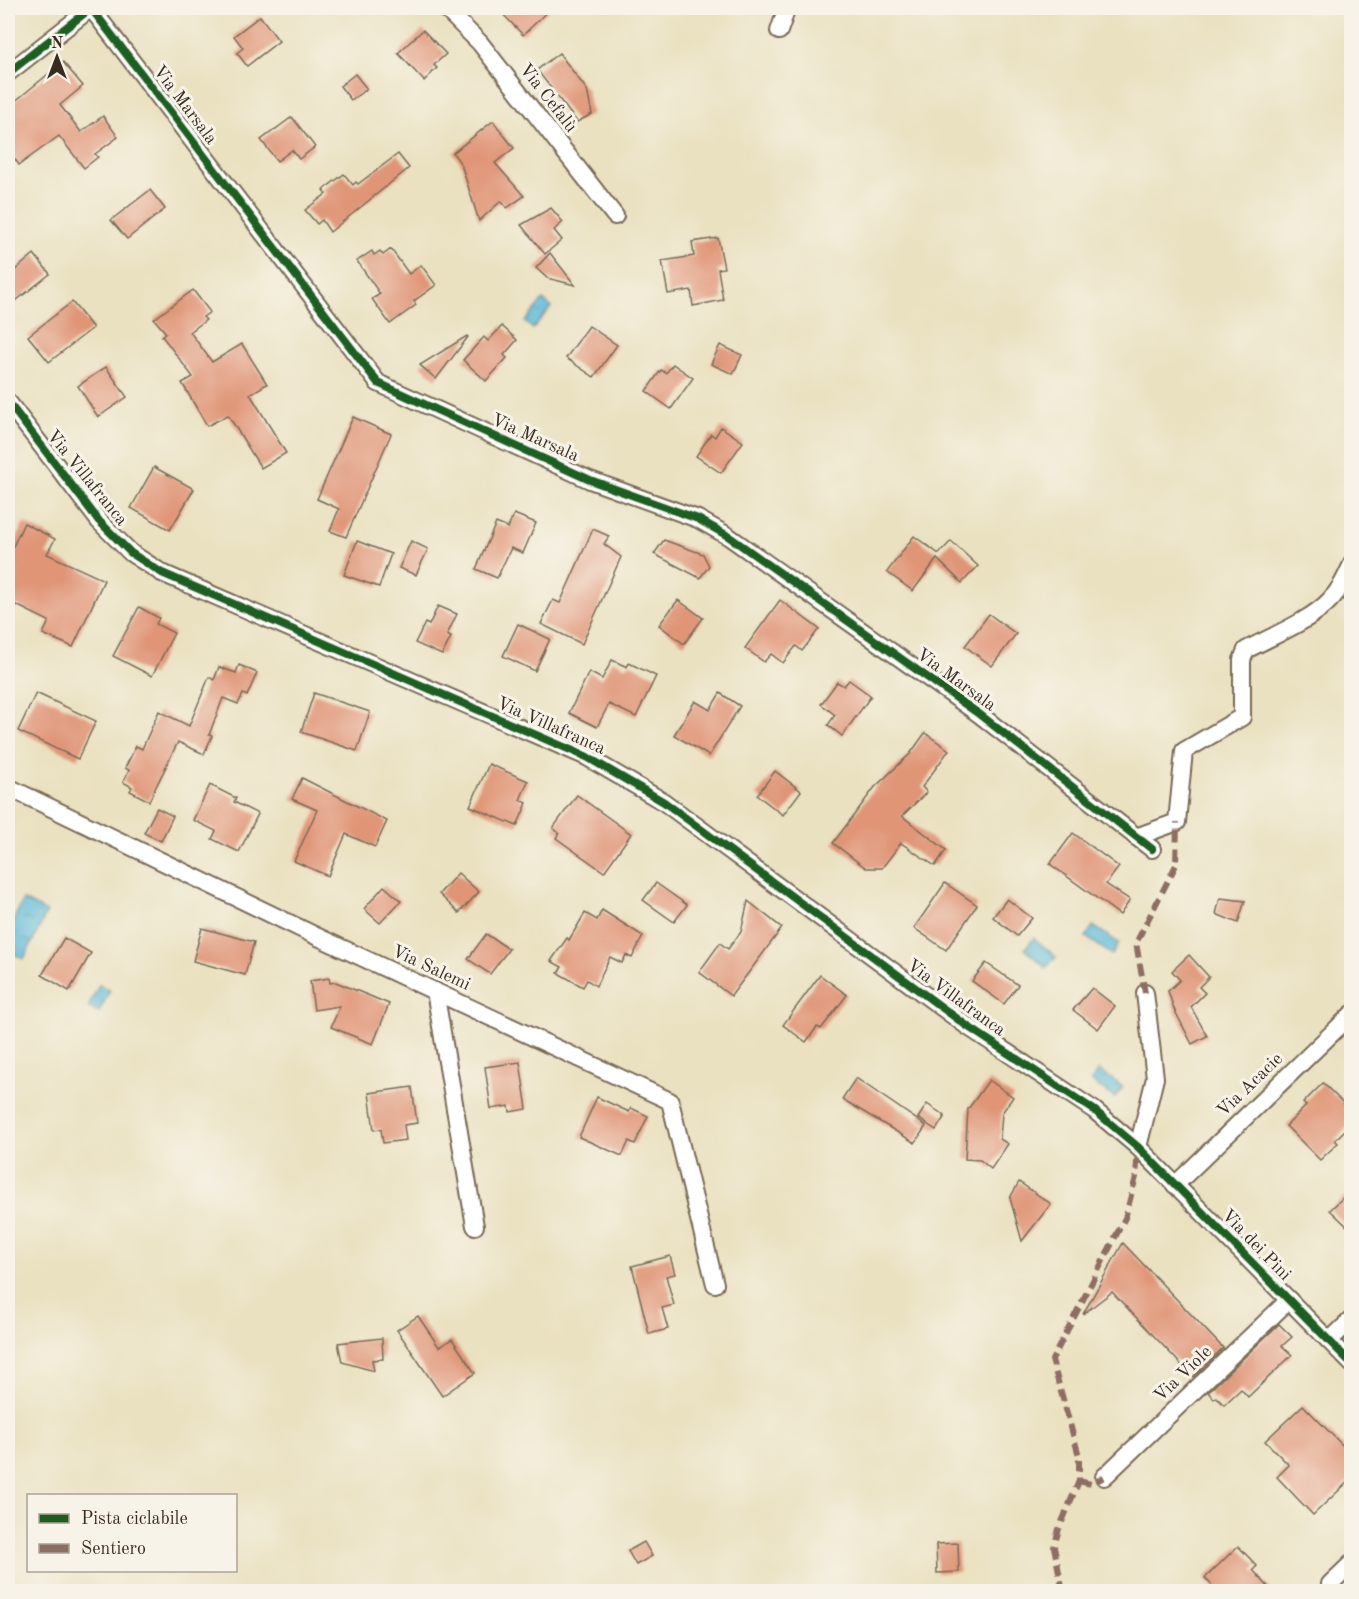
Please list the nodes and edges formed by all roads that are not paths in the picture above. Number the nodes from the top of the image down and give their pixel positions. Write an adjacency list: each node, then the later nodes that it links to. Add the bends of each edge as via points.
1 (92, 8): 5 (street, Via Marsala); 10 (street, Via Marsala, via 378,383 590,480 698,519 728,536 979,714)
2 (445, 8): 6 (street, Via Cefalù, via 480,43)
3 (787, 8): 4 (street)
4 (780, 31)
5 (8, 73)
6 (615, 216)
7 (8, 402): 15 (street, Via Villafranca, via 99,521 131,553 173,578 587,757 629,780 664,801 967,1026 1094,1110)
8 (1352, 564): 10 (street, via 1330,601 1311,616 1246,650 1242,660 1242,717 1184,751 1177,822)
9 (8, 787): 12 (street, Via Salemi)
10 (1136, 837): 11 (street, Via Marsala)
11 (1152, 849)
12 (435, 991): 17 (street); 18 (street, Via Salemi, via 670,1101)
13 (1145, 993): 15 (street, via 1155,1078)
14 (1352, 1014): 16 (street, Via Acacie)
15 (1138, 1147): 16 (street, Via dei Pini)
16 (1175, 1185): 19 (street, Via dei Pini)
17 (475, 1226)
18 (715, 1284)
19 (1289, 1300): 21 (street, Via dei Pini); 23 (street, Via Viole)
20 (1352, 1319): 21 (street)
21 (1329, 1341): 22 (street, Via dei Pini)
22 (1352, 1364)
23 (1104, 1477)
24 (1352, 1563): 25 (street)
25 (1330, 1584)

